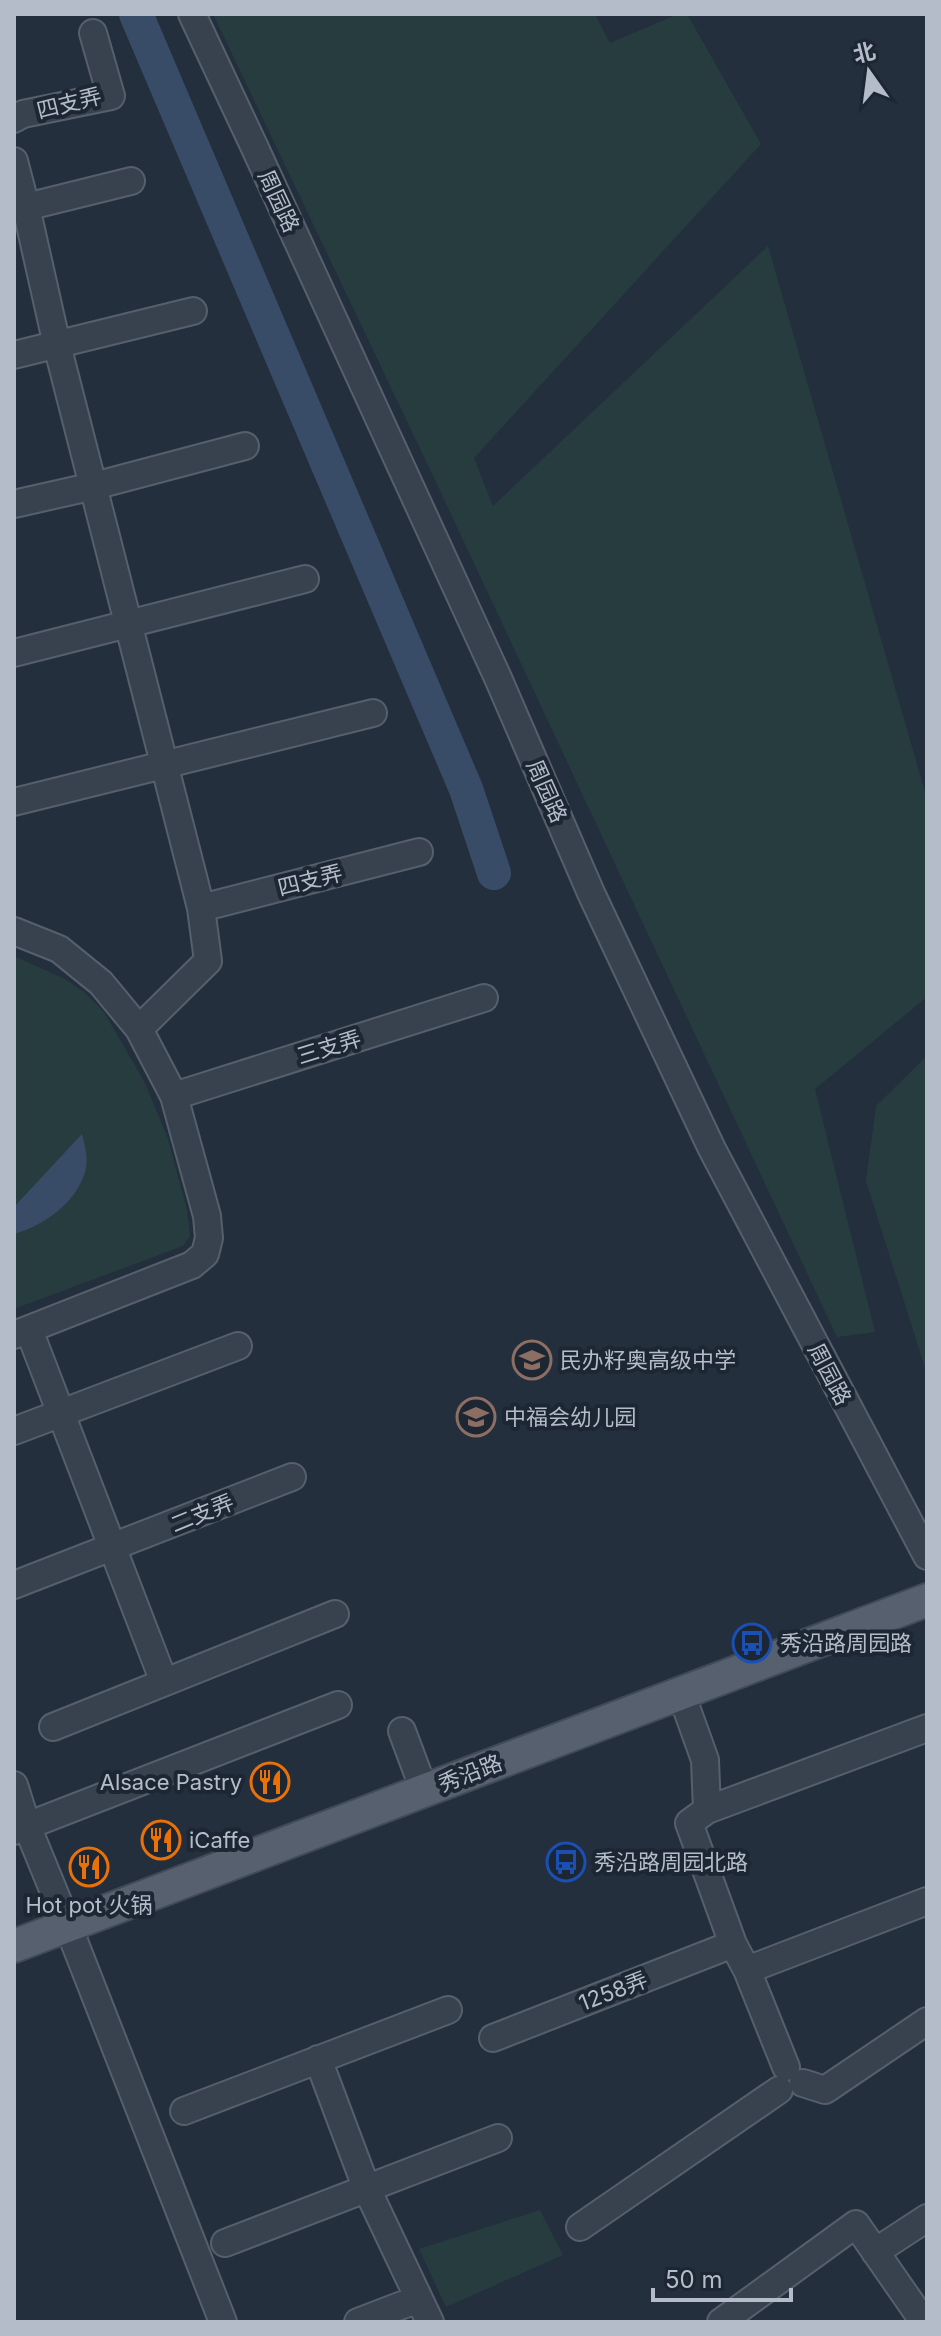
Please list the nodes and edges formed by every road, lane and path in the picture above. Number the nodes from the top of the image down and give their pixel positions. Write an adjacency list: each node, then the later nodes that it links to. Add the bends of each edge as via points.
1 (192, 14): 31 (street, 周园路, via 712,1149)
2 (93, 33): 3 (street, 四支弄, via 111,96)
3 (14, 119)
4 (14, 161): 6 (street)
5 (131, 181): 6 (street)
6 (20, 208): 8 (street)
7 (193, 311): 8 (street)
8 (57, 345): 9 (street); 11 (street)
9 (14, 355)
10 (245, 446): 11 (street)
11 (94, 486): 12 (street); 14 (street)
12 (14, 504)
13 (305, 579): 14 (street)
14 (129, 622): 15 (street); 17 (street)
15 (14, 653)
16 (373, 713): 17 (street)
17 (165, 765): 18 (street); 20 (street)
18 (14, 802)
19 (419, 852): 20 (street, 四支弄)
20 (201, 908): 23 (street, via 208,961)
21 (14, 931): 23 (street, via 59,949 101,983)
22 (484, 998): 24 (street, 三支弄)
23 (139, 1029): 24 (street)
24 (174, 1096): 25 (street, via 207,1216 205,1254 192,1265)
25 (22, 1332): 27 (street)
26 (238, 1346): 27 (street)
27 (60, 1414): 28 (street); 30 (street)
28 (14, 1431)
29 (292, 1477): 30 (street, 二支弄)
30 (111, 1548): 32 (street, 二支弄); 35 (street)
31 (927, 1556)
32 (14, 1585)
33 (927, 1600): 36 (main road, 秀沿路)
34 (335, 1614): 35 (street)
35 (164, 1682): 38 (street)
36 (681, 1693): 42 (main road, 秀沿路); 43 (street, via 705,1760)
37 (338, 1705): 44 (street)
38 (53, 1727)
39 (927, 1728): 43 (street)
40 (402, 1731): 42 (street)
41 (14, 1785): 44 (street)
42 (424, 1790): 46 (main road, 秀沿路)
43 (707, 1810): 47 (street, via 689,1823)
44 (21, 1829): 46 (street)
45 (927, 1901): 49 (street)
46 (68, 1926): 48 (main road, 秀沿路); 63 (street)
47 (733, 1944): 49 (street); 52 (street, 1258弄)
48 (14, 1946)
49 (747, 1970): 54 (street)
50 (448, 2010): 53 (street)
51 (927, 2021): 54 (street, via 825,2090)
52 (493, 2038)
53 (318, 2059): 55 (street); 57 (street)
54 (789, 2080): 59 (street)
55 (184, 2111)
56 (498, 2138): 57 (street)
57 (366, 2187): 60 (street); 62 (street)
58 (927, 2218): 61 (street)
59 (580, 2227)
60 (225, 2243)
61 (875, 2252): 65 (street, via 856,2224); 66 (street)
62 (424, 2311): 64 (street)
63 (223, 2322)
64 (358, 2322)
65 (721, 2322)
66 (924, 2322)

